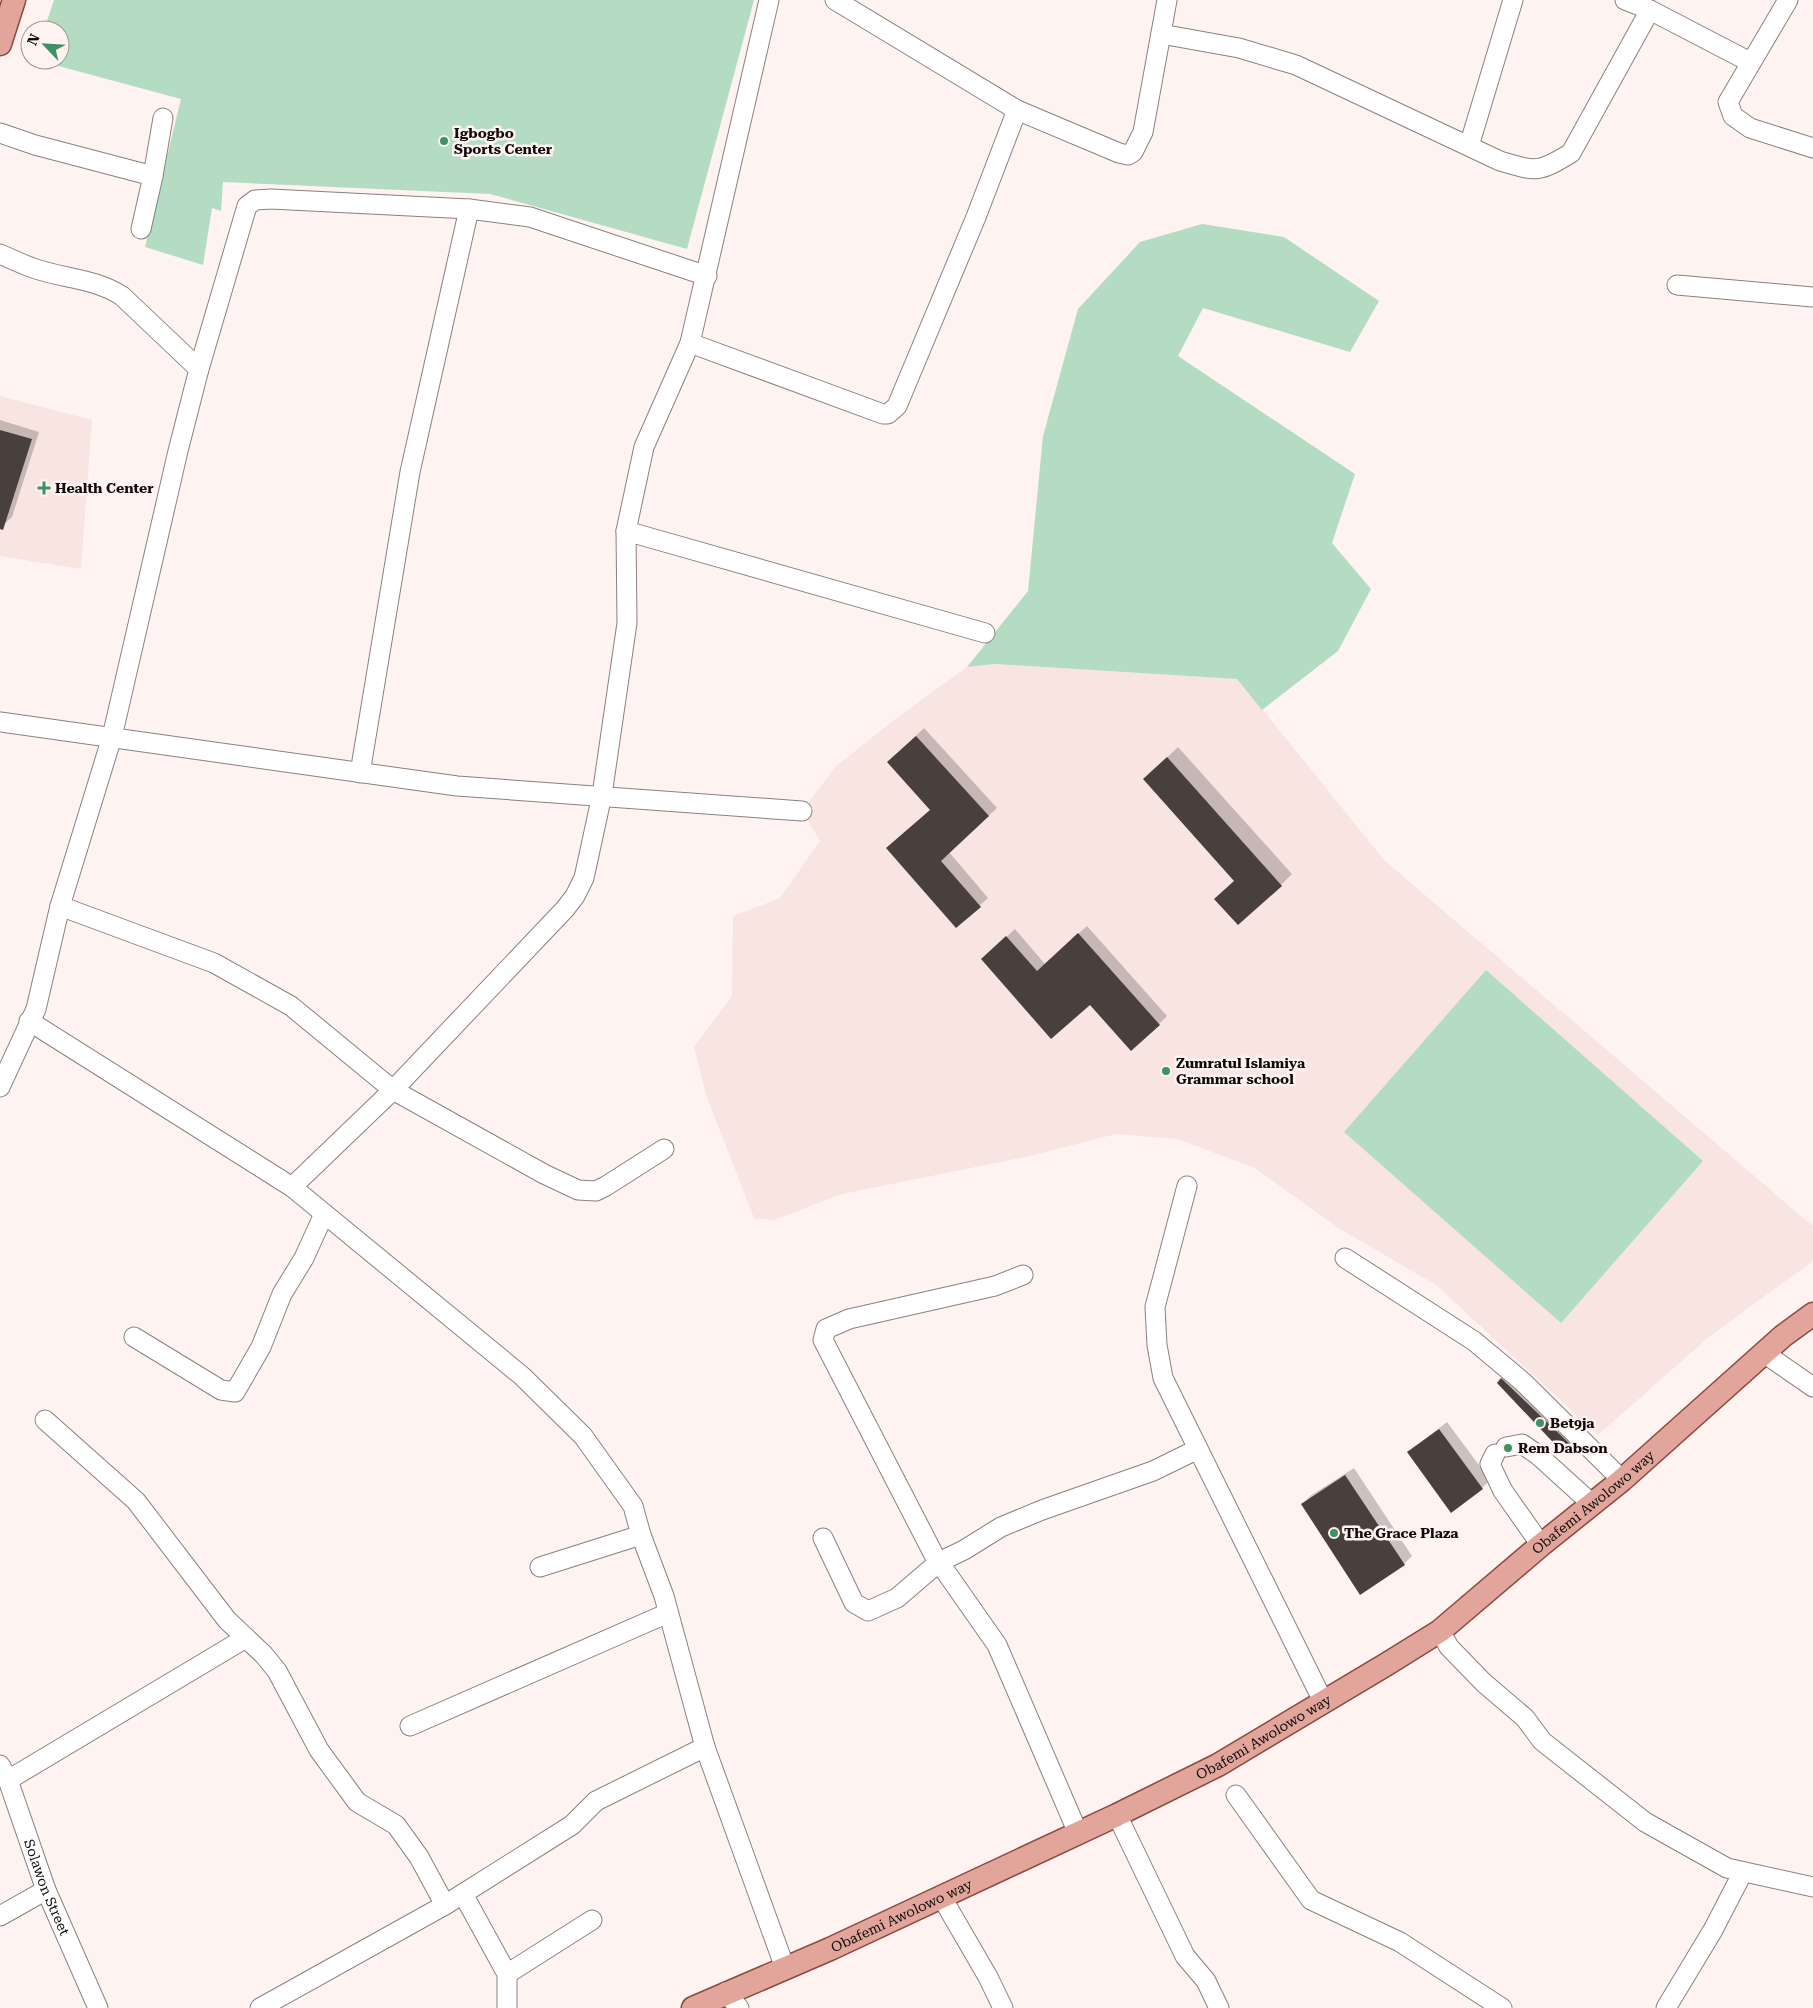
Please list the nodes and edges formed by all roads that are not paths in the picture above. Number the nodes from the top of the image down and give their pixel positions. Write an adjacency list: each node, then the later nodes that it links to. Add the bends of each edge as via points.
1 (14, 0): 11 (main road)
2 (770, 0): 22 (street)
3 (835, 0): 8 (street)
4 (1167, 0): 10 (street)
5 (1514, 0): 16 (street)
6 (1625, 0): 9 (street)
7 (1788, 0): 12 (street)
8 (864, 8): 13 (street)
9 (1650, 10): 12 (street); 16 (street, via 1571,153 1550,166 1534,171 1500,161)
10 (1161, 34): 13 (street, via 1143,132 1133,152 1128,155); 16 (street, via 1240,48 1296,65)
11 (0, 44)
12 (1750, 62): 17 (street, via 1728,102 1733,116 1750,128)
13 (1017, 110): 25 (street, via 897,406 888,414)
14 (163, 118): 18 (street)
15 (0, 133): 18 (street)
16 (1469, 146)
17 (1813, 148)
18 (153, 176): 20 (street)
19 (469, 209): 22 (street, via 530,217); 26 (street, via 255,200 247,206); 31 (street, via 410,472)
20 (141, 229)
21 (0, 254): 26 (street, via 34,269 90,280 109,288 122,296)
22 (708, 276): 25 (street)
23 (1677, 285): 24 (street)
24 (1813, 297)
25 (690, 343): 27 (street, via 644,447)
26 (199, 369): 30 (street)
27 (626, 531): 28 (street); 32 (street, via 626,623)
28 (985, 633)
29 (0, 722): 30 (street)
30 (112, 738): 31 (street); 34 (street)
31 (360, 773): 32 (street, via 457,786)
32 (602, 795): 33 (street); 37 (street, via 584,878 575,896)
33 (802, 811)
34 (60, 906): 35 (street, via 36,1008); 37 (street, via 214,963 291,1006)
35 (29, 1021): 36 (street); 40 (street)
36 (0, 1087)
37 (393, 1090): 38 (street, via 578,1190 596,1191); 40 (street)
38 (664, 1149)
39 (1187, 1186): 49 (street, via 1155,1307 1162,1378)
40 (292, 1187): 41 (street)
41 (324, 1214): 45 (street, via 304,1258 282,1294 261,1347 235,1392 221,1390); 52 (street, via 522,1376 582,1436 633,1506)
42 (1346, 1258): 50 (street, via 1474,1341 1523,1382)
43 (1023, 1275): 55 (street, via 996,1286 849,1319 826,1329 823,1334 823,1340)
44 (1813, 1314): 46 (main road, Obafemi Awolowo way)
45 (134, 1337)
46 (1764, 1353): 47 (street); 50 (main road, Obafemi Awolowo way)
47 (1813, 1386)
48 (45, 1420): 59 (street, via 136,1501)
49 (1198, 1449): 55 (street, via 1153,1471 1001,1527); 60 (street)
50 (1622, 1480): 51 (main road, Obafemi Awolowo way)
51 (1592, 1504): 54 (main road, Obafemi Awolowo way); 54 (street, via 1522,1444 1500,1451 1490,1464 1503,1491)
52 (641, 1535): 56 (street); 57 (street)
53 (823, 1538): 55 (street, via 854,1603 868,1611 897,1598)
54 (1541, 1545): 58 (main road, Obafemi Awolowo way)
55 (939, 1562): 66 (street, via 998,1645)
56 (540, 1567)
57 (668, 1613): 61 (street); 62 (street)
58 (1440, 1631): 60 (main road, Obafemi Awolowo way); 67 (street, via 1448,1647 1525,1718 1542,1741 1645,1822 1727,1868)
59 (244, 1639): 63 (street); 72 (street, via 277,1671 319,1750 357,1802 396,1825 419,1857)
60 (1324, 1701): 65 (main road, Obafemi Awolowo way, via 1218,1765)
61 (410, 1726)
62 (705, 1746): 70 (street, via 596,1802 572,1825); 75 (street)
63 (4, 1772): 69 (street, Solawon Street)
64 (1236, 1795): 84 (street, via 1311,1900 1400,1942)
65 (1116, 1815): 66 (main road, Obafemi Awolowo way); 83 (street, via 1185,1956 1206,1981)
66 (1078, 1833): 71 (main road, Obafemi Awolowo way)
67 (1743, 1872): 68 (street); 85 (street)
68 (1813, 1887)
69 (46, 1890): 73 (street); 78 (street, Solawon Street)
70 (463, 1894): 72 (street); 76 (street)
71 (941, 1896): 75 (main road, Obafemi Awolowo way); 82 (street)
72 (445, 1905): 79 (street)
73 (0, 1916)
74 (592, 1920): 76 (street)
75 (785, 1968): 77 (main road, Obafemi Awolowo way)
76 (507, 1974): 80 (street)
77 (732, 2000): 81 (main road, Obafemi Awolowo way)
78 (98, 2008)
79 (260, 2008)
80 (507, 2008)
81 (693, 2008)
82 (1003, 2008)
83 (1219, 2008)
84 (1502, 2008)
85 (1666, 2008)

